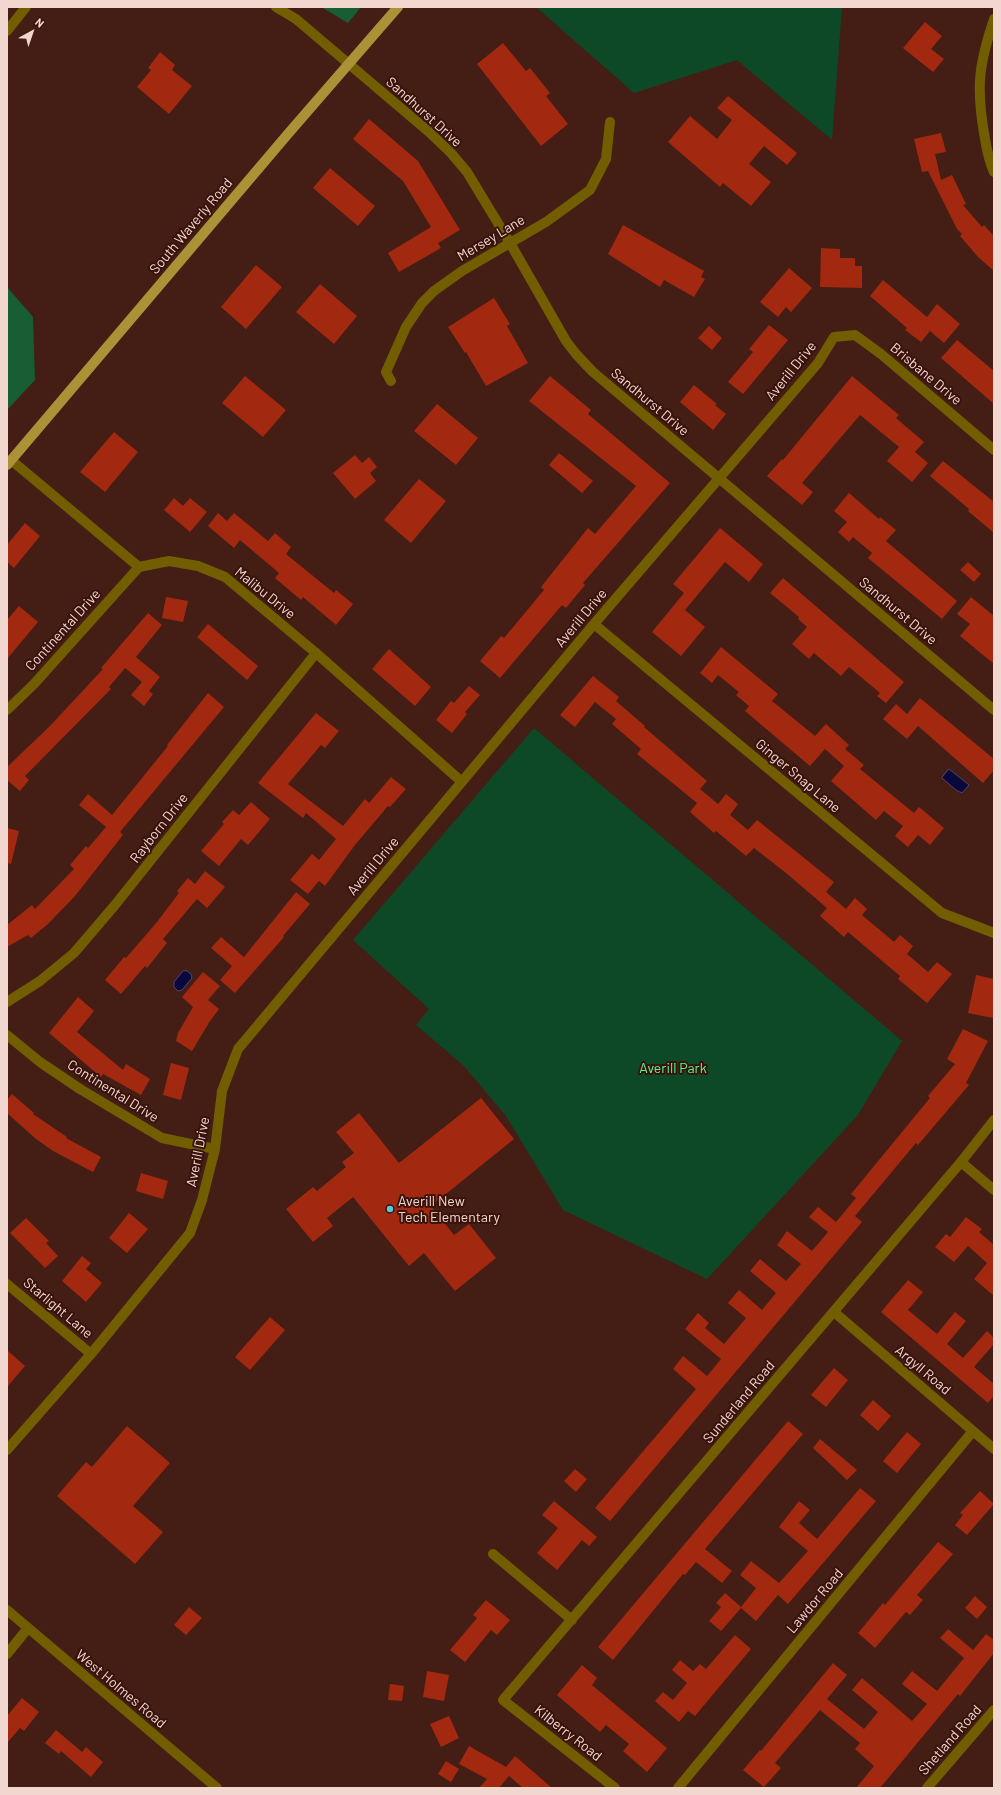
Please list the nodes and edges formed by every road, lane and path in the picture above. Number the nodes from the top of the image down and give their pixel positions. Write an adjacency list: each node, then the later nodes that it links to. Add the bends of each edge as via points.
1 (26, 7): 5 (street)
2 (276, 7): 6 (street, Sandhurst Drive, via 296,20)
3 (398, 7): 6 (main road, South Waverly Road)
4 (994, 19): 8 (street, via 978,80 980,108)
5 (7, 31)
6 (348, 63): 10 (street, Sandhurst Drive, via 451,153 467,172); 14 (main road, South Waverly Road)
7 (610, 122): 10 (street, Mersey Lane, via 606,159 590,190 546,222)
8 (990, 140): 9 (street)
9 (994, 172)
10 (510, 243): 12 (street, Mersey Lane, via 462,271 422,303 406,327 386,372); 15 (street, Sandhurst Drive, via 576,354)
11 (834, 337): 13 (street, Brisbane Drive, via 855,335 860,338); 15 (street, Averill Drive, via 818,363)
12 (391, 381)
13 (994, 450)
14 (9, 462): 16 (street)
15 (720, 478): 17 (street, Averill Drive); 20 (street, Sandhurst Drive)
16 (139, 567): 18 (street, Malibu Drive, via 169,561 198,566 225,578); 19 (street, Continental Drive, via 34,684)
17 (594, 624): 21 (street, Averill Drive); 22 (street, Ginger Snap Lane, via 942,913)
18 (316, 653): 21 (street, Malibu Drive); 23 (street, Rayborn Drive, via 74,953 40,981)
19 (7, 710)
20 (994, 710)
21 (462, 782): 26 (street, Averill Drive, via 238,1049 222,1091)
22 (994, 933)
23 (7, 1002)
24 (7, 1035): 26 (street, Continental Drive, via 40,1062 80,1089 162,1138)
25 (994, 1120): 27 (street, Sunderland Road)
26 (215, 1149): 31 (street, Averill Drive, via 202,1200 190,1233)
27 (961, 1162): 28 (street); 30 (street, Sunderland Road)
28 (994, 1190)
29 (7, 1284): 31 (street, Starlight Lane)
30 (834, 1312): 32 (street, Argyll Road); 37 (street, Sunderland Road)
31 (90, 1354): 34 (street, Averill Drive)
32 (973, 1431): 33 (street, Argyll Road); 44 (street, Lawdor Road)
33 (994, 1449)
34 (7, 1450)
35 (493, 1554): 37 (street)
36 (7, 1610): 38 (street, West Holmes Road)
37 (572, 1620): 40 (street, Sunderland Road)
38 (28, 1628): 39 (street); 42 (street, West Holmes Road)
39 (7, 1654)
40 (503, 1700): 43 (street, Kilberry Road)
41 (994, 1710): 45 (street, Shetland Road)
42 (216, 1788)
43 (615, 1788)
44 (678, 1788)
45 (927, 1788)

